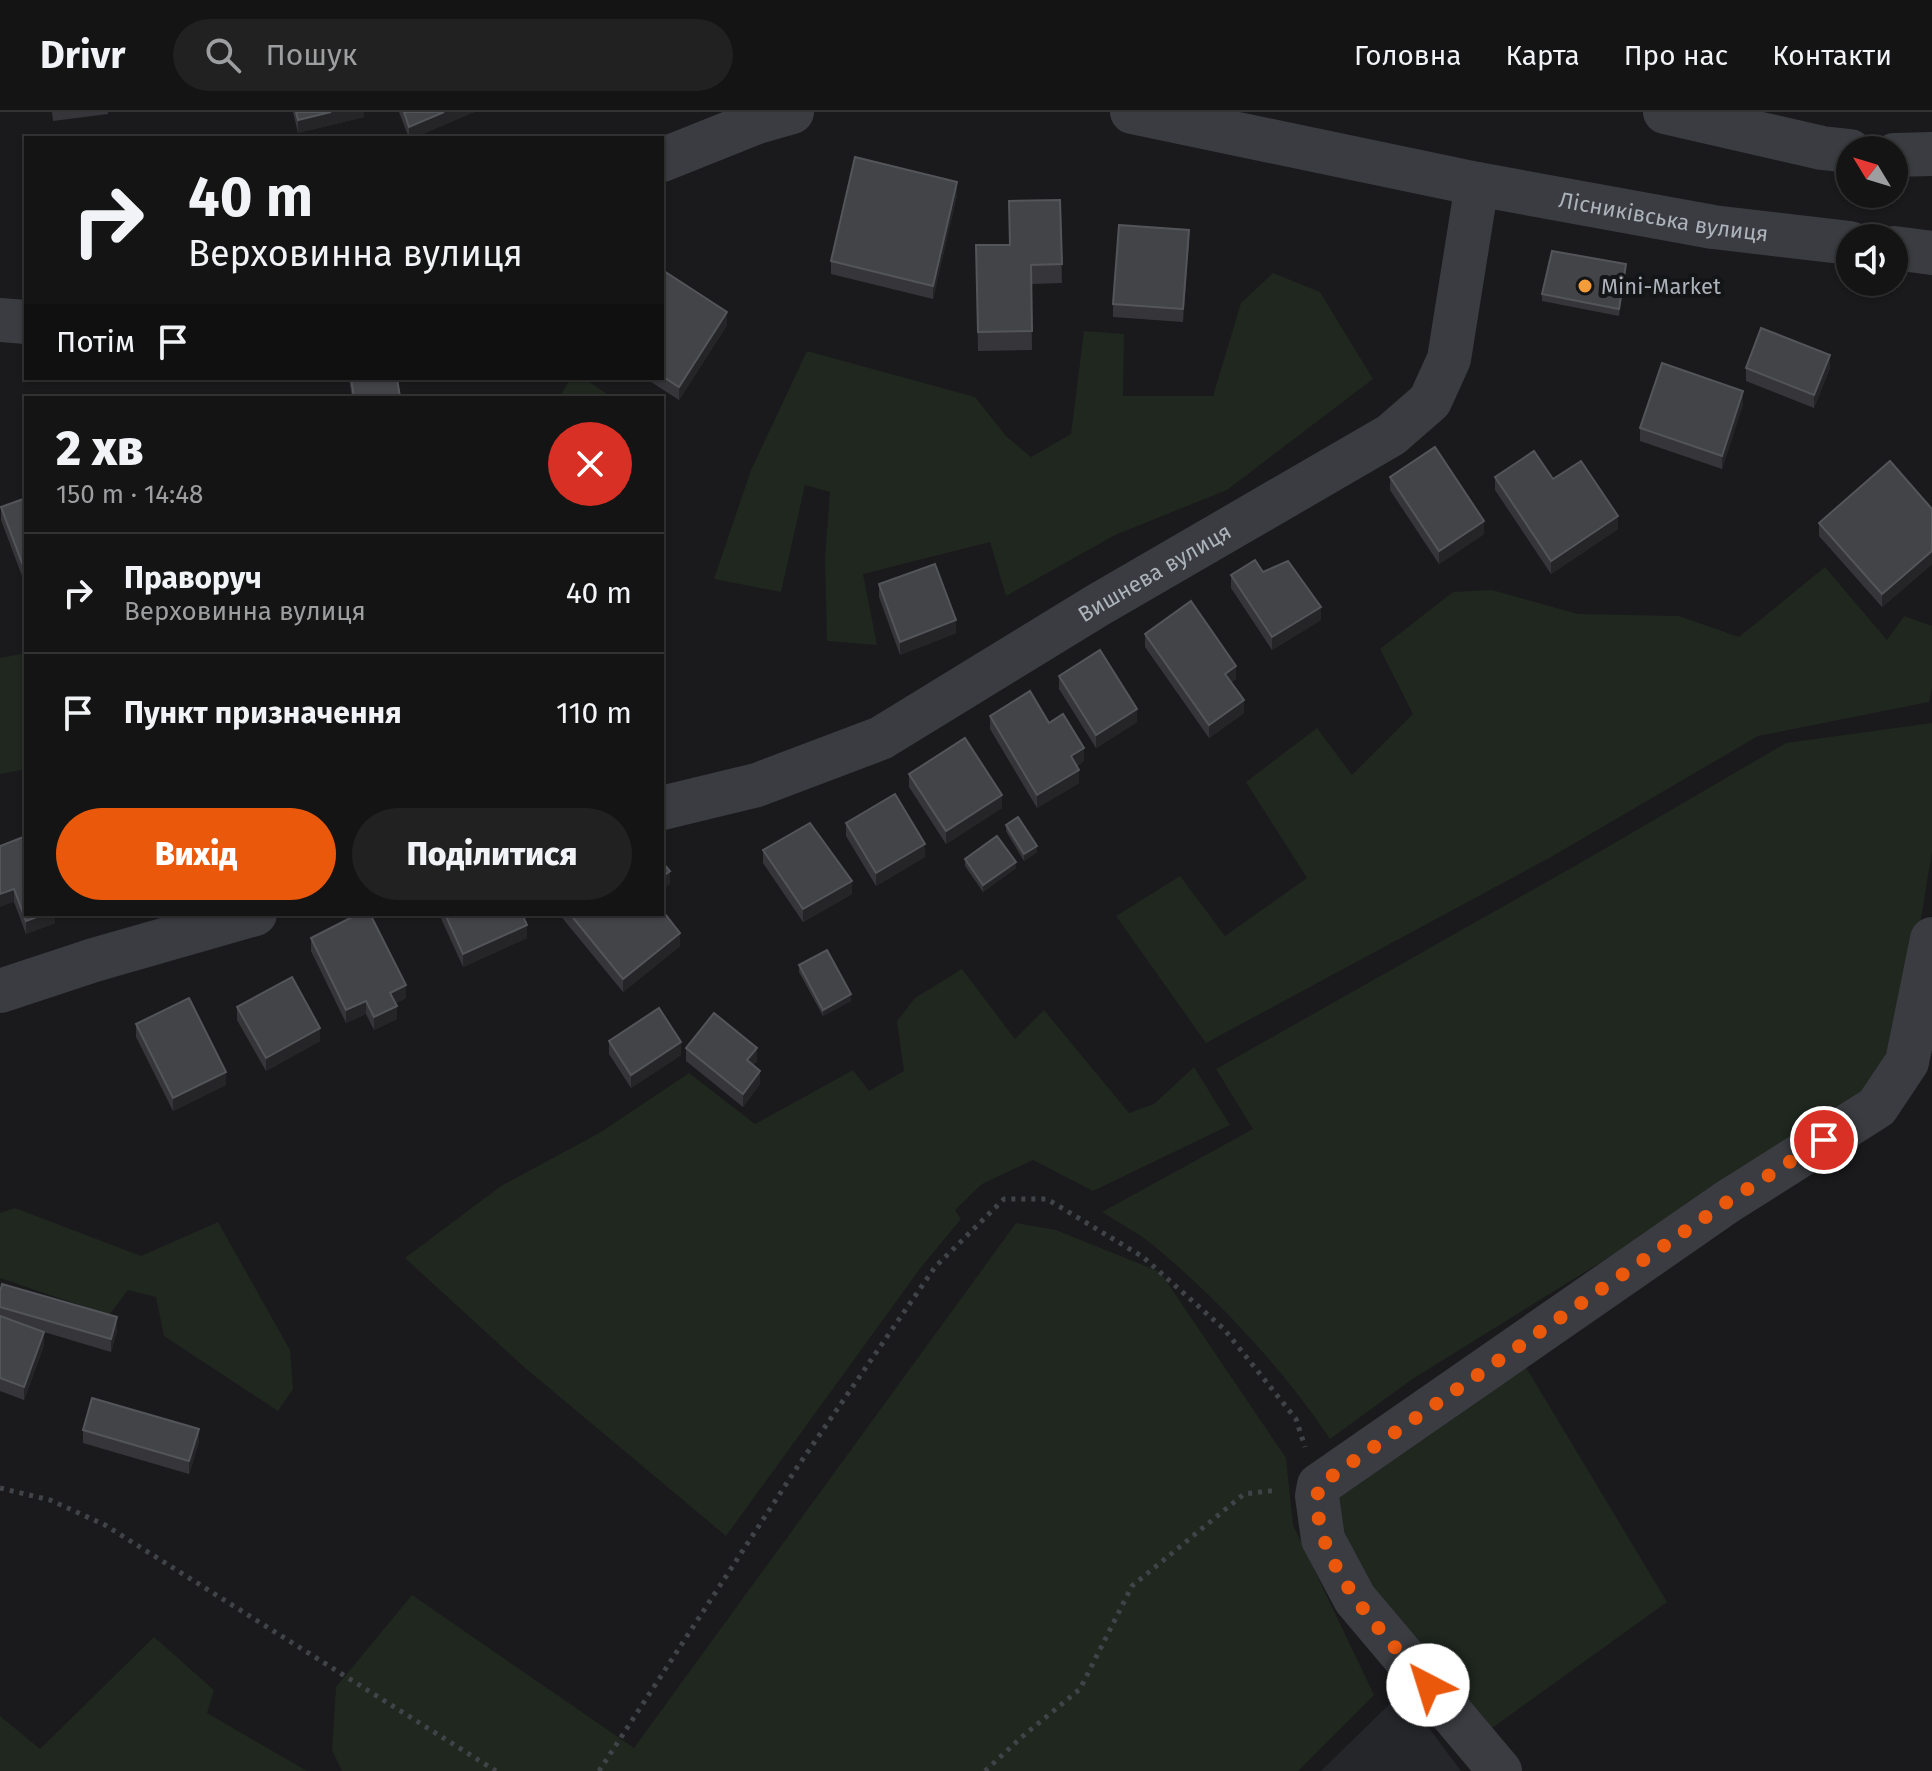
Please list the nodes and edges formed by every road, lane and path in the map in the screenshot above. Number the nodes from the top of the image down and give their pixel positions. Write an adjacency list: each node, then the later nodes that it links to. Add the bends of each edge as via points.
1 (792, 112): 7 (street)
2 (1132, 112): 8 (street, Лісниківська вулиця)
3 (1665, 112): 4 (street)
4 (1836, 150)
5 (1932, 154): 6 (street)
6 (1908, 155)
7 (664, 159)
8 (1477, 184): 9 (street, Лісниківська вулиця, via 1713,227); 14 (street, Вишнева вулиця, via 1449,359 1430,401 1391,435 881,738 757,785)
9 (1836, 241)
10 (1908, 250): 11 (street)
11 (1932, 253)
12 (0, 320): 13 (street)
13 (24, 322)
14 (664, 808)
15 (248, 916): 17 (street)
16 (1932, 939): 18 (street, via 1907,1062 1877,1107 1727,1202)
17 (0, 991)
18 (1319, 1485): 21 (path, via 1296,1419 1224,1329 1143,1257 1058,1205 1047,1199 1004,1199 935,1267); 22 (path, via 1244,1494 1132,1586 1080,1689); 23 (street, via 1323,1539 1355,1599)
19 (0, 1488): 20 (path, via 50,1500 105,1525)
20 (496, 1771)
21 (599, 1771)
22 (985, 1771)
23 (1500, 1771)

